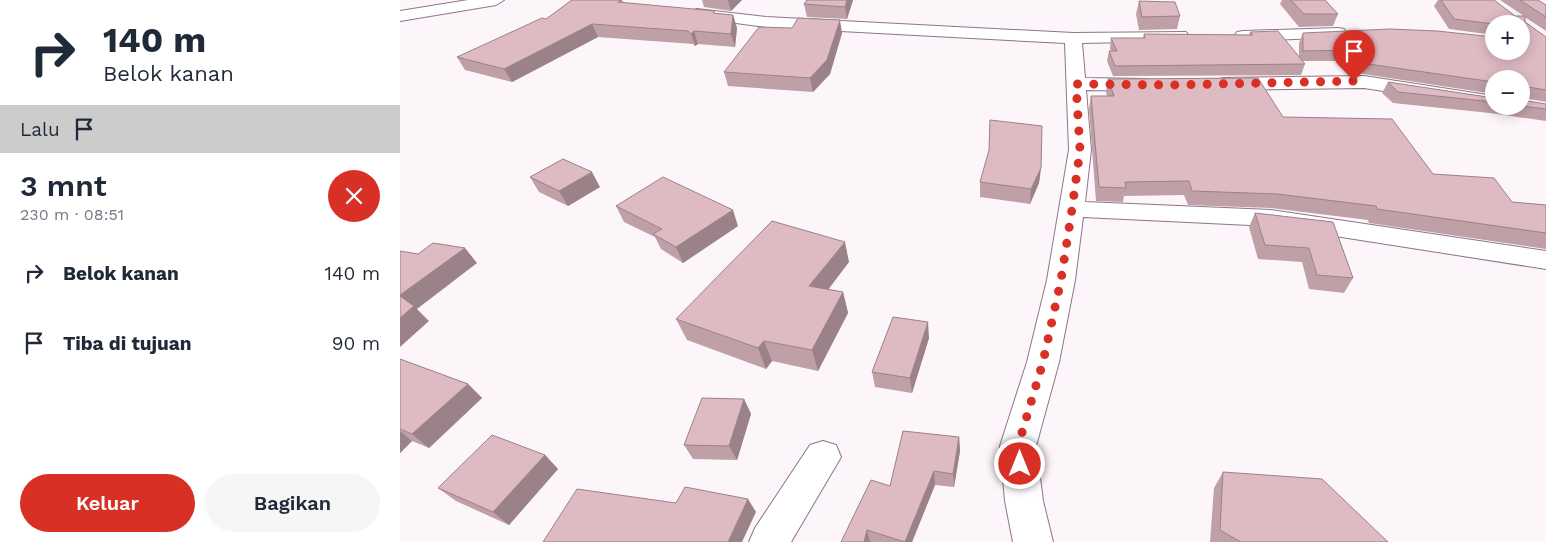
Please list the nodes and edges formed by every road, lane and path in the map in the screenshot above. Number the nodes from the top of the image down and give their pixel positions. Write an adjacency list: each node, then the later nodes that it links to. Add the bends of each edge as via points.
1 (496, 0): 3 (street)
2 (680, 12): 7 (street, via 766,22)
3 (400, 16)
4 (1357, 33): 6 (street)
5 (1197, 36): 7 (street)
6 (1225, 36)
7 (1073, 38): 8 (street)
8 (1076, 84): 10 (street); 12 (street, via 1080,150)
9 (1200, 84): 11 (street, via 1364,82)
10 (1161, 85)
11 (1485, 101)
12 (1072, 209): 13 (street, via 1271,218); 16 (street, via 1043,362 1018,446 1024,501)
13 (1546, 260)
14 (822, 457): 15 (street)
15 (769, 542)
16 (1033, 542)

